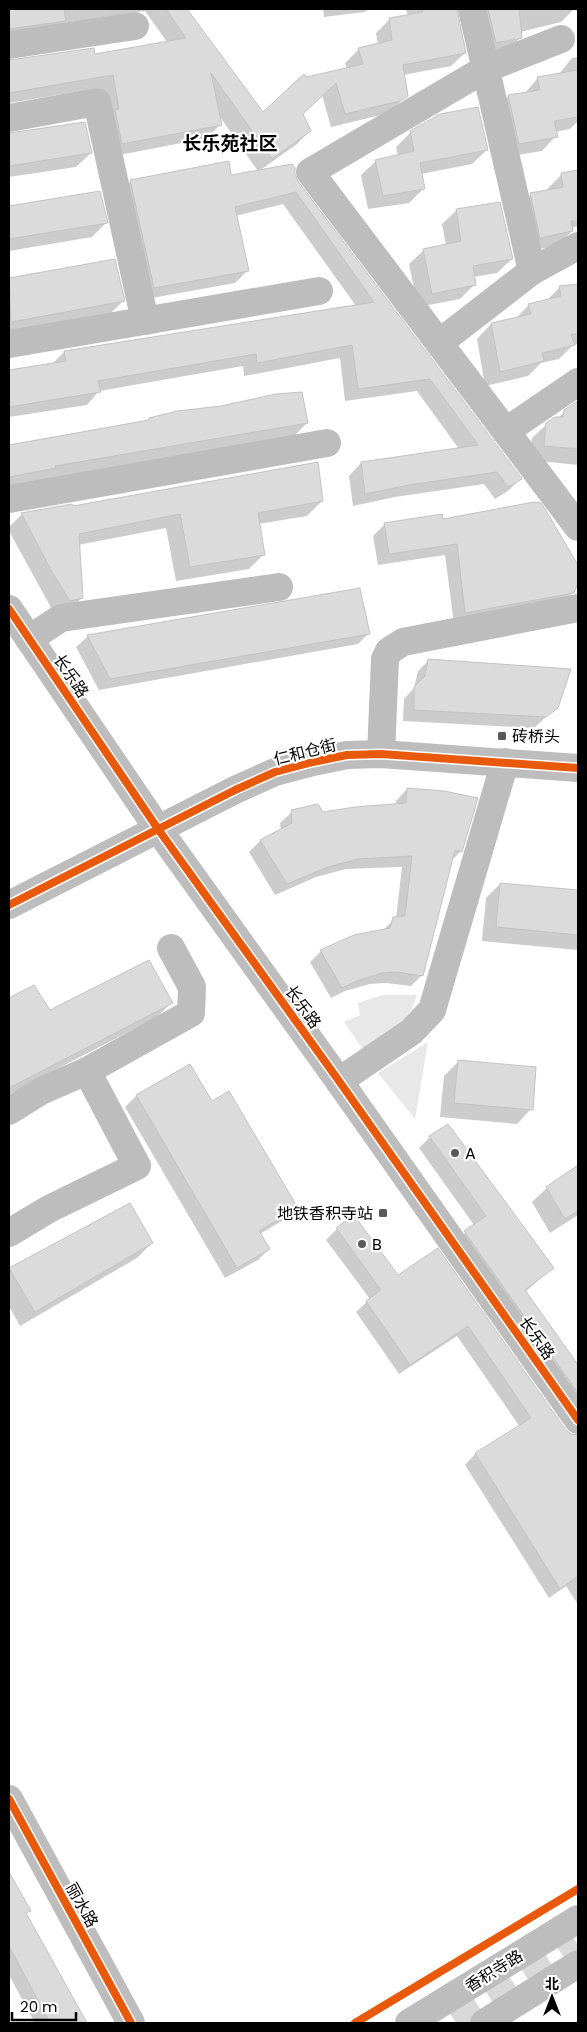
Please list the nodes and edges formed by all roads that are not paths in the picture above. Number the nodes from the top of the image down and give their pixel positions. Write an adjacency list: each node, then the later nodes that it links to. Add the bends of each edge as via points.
1 (472, 9): 5 (street)
2 (135, 26): 4 (street)
3 (561, 39): 5 (street)
4 (9, 45)
5 (485, 69): 8 (street); 11 (street, via 310,172)
6 (9, 118): 10 (street, via 97,102)
7 (578, 246): 8 (street)
8 (532, 271): 11 (street)
9 (319, 291): 10 (street)
10 (145, 321): 12 (street)
11 (439, 343): 14 (street)
12 (9, 344)
13 (578, 382): 14 (street)
14 (506, 431): 17 (street)
15 (327, 444): 16 (street)
16 (9, 499)
17 (578, 527)
18 (279, 587): 21 (street, via 61,618)
19 (578, 608): 22 (street, via 404,642 374,661)
20 (9, 609): 21 (street, 长乐路)
21 (29, 639): 25 (street, 长乐路)
22 (381, 754): 23 (street, 仁和仓街); 25 (street, 仁和仓街, via 347,755 275,772)
23 (505, 762): 24 (street, 仁和仓街); 29 (street, via 432,1010 412,1032)
24 (578, 768)
25 (158, 829): 26 (street, 仁和仓街); 29 (street, 长乐路)
26 (9, 905)
27 (171, 948): 28 (street, via 192,987 190,1014)
28 (87, 1071): 30 (street, via 41,1091); 31 (street, via 138,1166 49,1209)
29 (339, 1081): 32 (street, 长乐路)
30 (9, 1111)
31 (9, 1233)
32 (578, 1420)
33 (9, 1799): 36 (street, 丽水路)
34 (578, 1919): 37 (street, 香积寺路)
35 (578, 1964): 38 (street)
36 (131, 2023)
37 (409, 2023)
38 (484, 2023)

